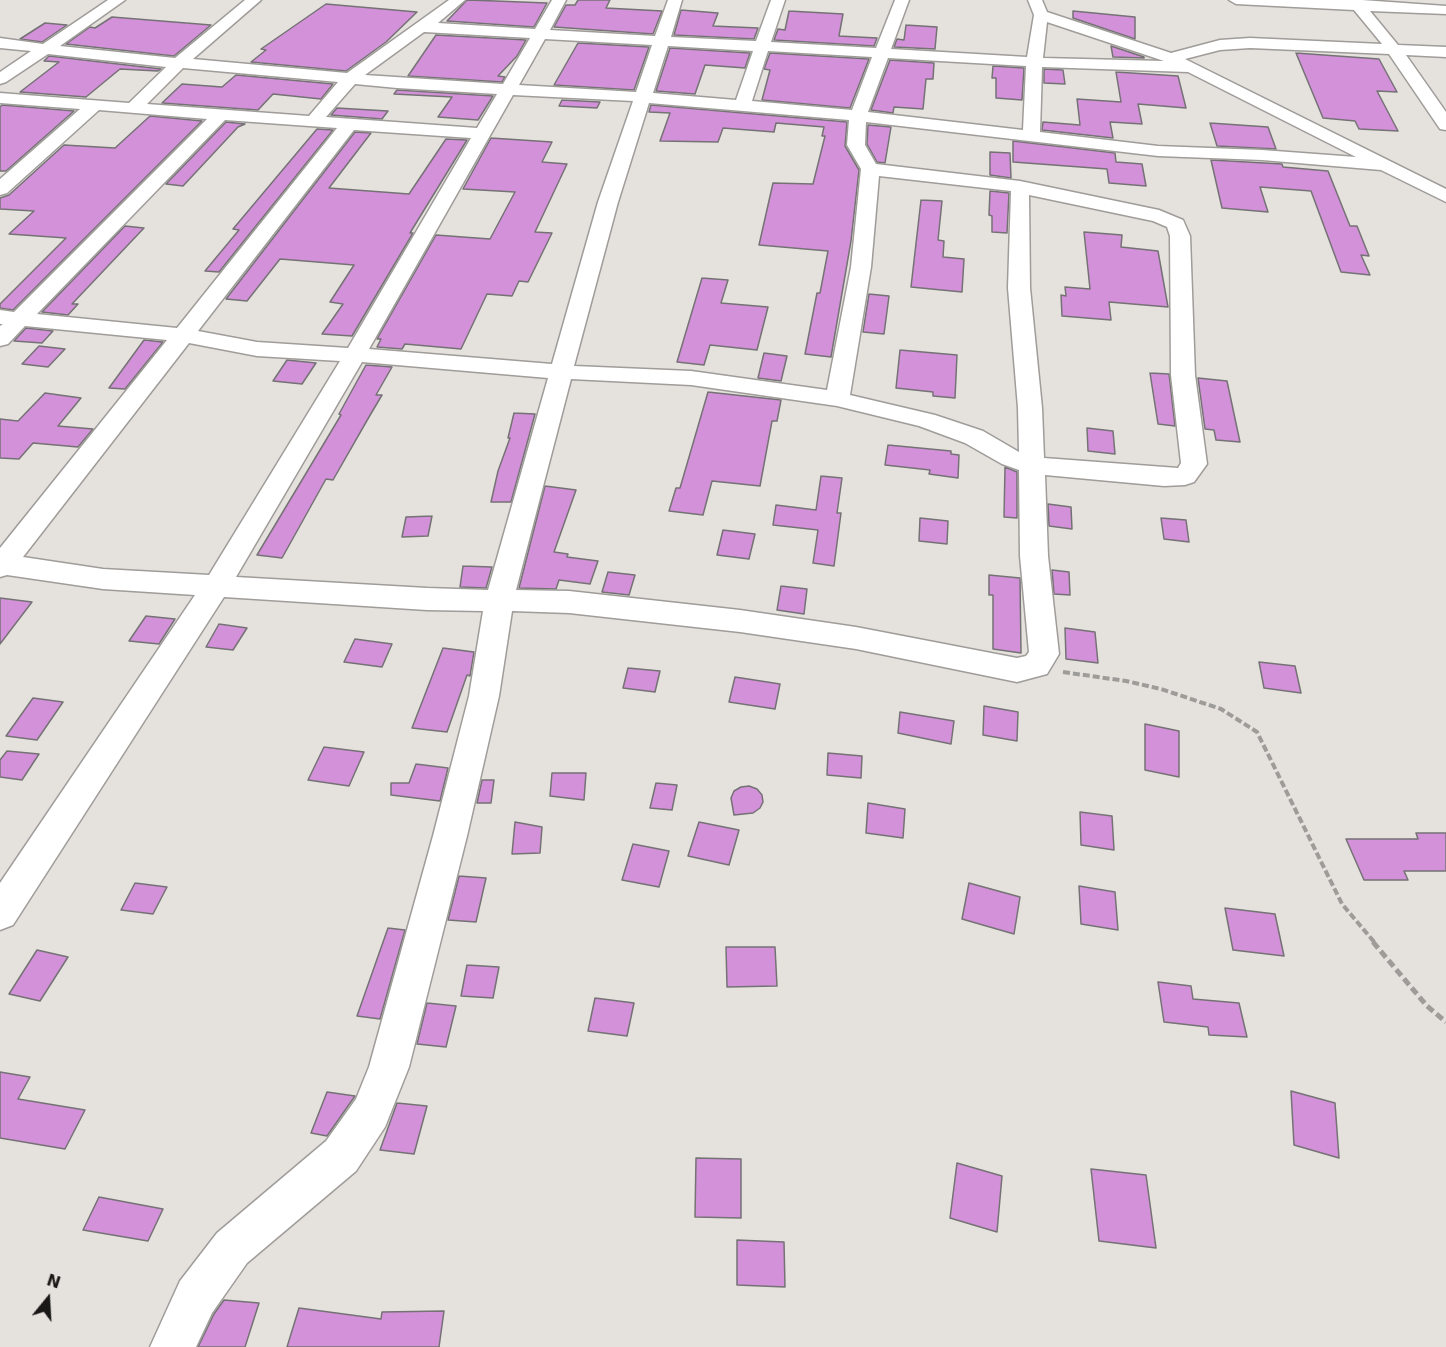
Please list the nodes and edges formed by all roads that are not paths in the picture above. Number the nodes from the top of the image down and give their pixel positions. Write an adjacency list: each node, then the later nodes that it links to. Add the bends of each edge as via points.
1 (118, 0): 17 (street)
2 (254, 0): 23 (street)
3 (458, 0): 12 (street)
4 (559, 0): 13 (street)
5 (675, 0): 14 (street)
6 (778, 0): 16 (street)
7 (902, 0): 20 (street)
8 (1236, 0): 9 (street)
9 (1355, 2): 11 (street); 18 (street)
10 (1038, 7): 21 (street); 22 (street)
11 (1446, 10)
12 (421, 27): 13 (street); 25 (street)
13 (540, 33): 14 (street); 27 (street)
14 (661, 39): 16 (street); 28 (street)
15 (0, 43): 17 (street)
16 (763, 45): 20 (street); 31 (street)
17 (42, 49): 23 (street); 26 (street)
18 (1395, 50): 19 (street); 21 (street, via 1250,43 1220,45); 37 (street)
19 (1446, 52)
20 (882, 53): 22 (street); 34 (street)
21 (1170, 58): 24 (street)
22 (1034, 62): 24 (street); 39 (street)
23 (178, 63): 25 (street); 32 (street)
24 (1191, 67): 40 (street)
25 (351, 78): 27 (street); 35 (street)
26 (0, 79)
27 (508, 90): 28 (street); 38 (street)
28 (643, 97): 31 (street); 51 (street)
29 (0, 98): 30 (street)
30 (95, 105): 32 (street); 45 (street)
31 (742, 106): 34 (street)
32 (133, 108): 33 (street)
33 (221, 114): 35 (street); 47 (street)
34 (858, 117): 39 (street); 41 (street, via 856,145)
35 (314, 121): 36 (street)
36 (349, 124): 38 (street); 48 (street)
37 (1446, 125)
38 (483, 134): 50 (street)
39 (1030, 136): 40 (street, via 1158,151)
40 (1385, 165): 43 (street)
41 (870, 169): 44 (street); 52 (street, via 861,267)
42 (1446, 175): 43 (street)
43 (1411, 178): 46 (street)
44 (1020, 187): 53 (street, via 1019,288 1030,408); 53 (street, via 1159,216 1176,224 1180,236 1183,375 1194,464 1185,476 1164,477)
45 (0, 189)
46 (1446, 196)
47 (10, 318): 48 (street); 49 (street)
48 (184, 335): 50 (street, via 257,349); 54 (street)
49 (0, 339)
50 (355, 355): 51 (street); 55 (street)
51 (561, 372): 52 (street, via 691,378); 56 (street)
52 (837, 399): 53 (street, via 926,420 974,437 1011,459)
53 (1030, 465): 56 (street, via 1044,654 1036,665 1017,670 856,638 740,621 569,602)
54 (1, 565): 55 (street, via 103,579)
55 (217, 585): 56 (street); 57 (street)
56 (500, 601): 58 (street, via 484,696 450,836 389,1067 371,1113 341,1156 232,1248 196,1297)
57 (0, 913)
58 (173, 1347)

